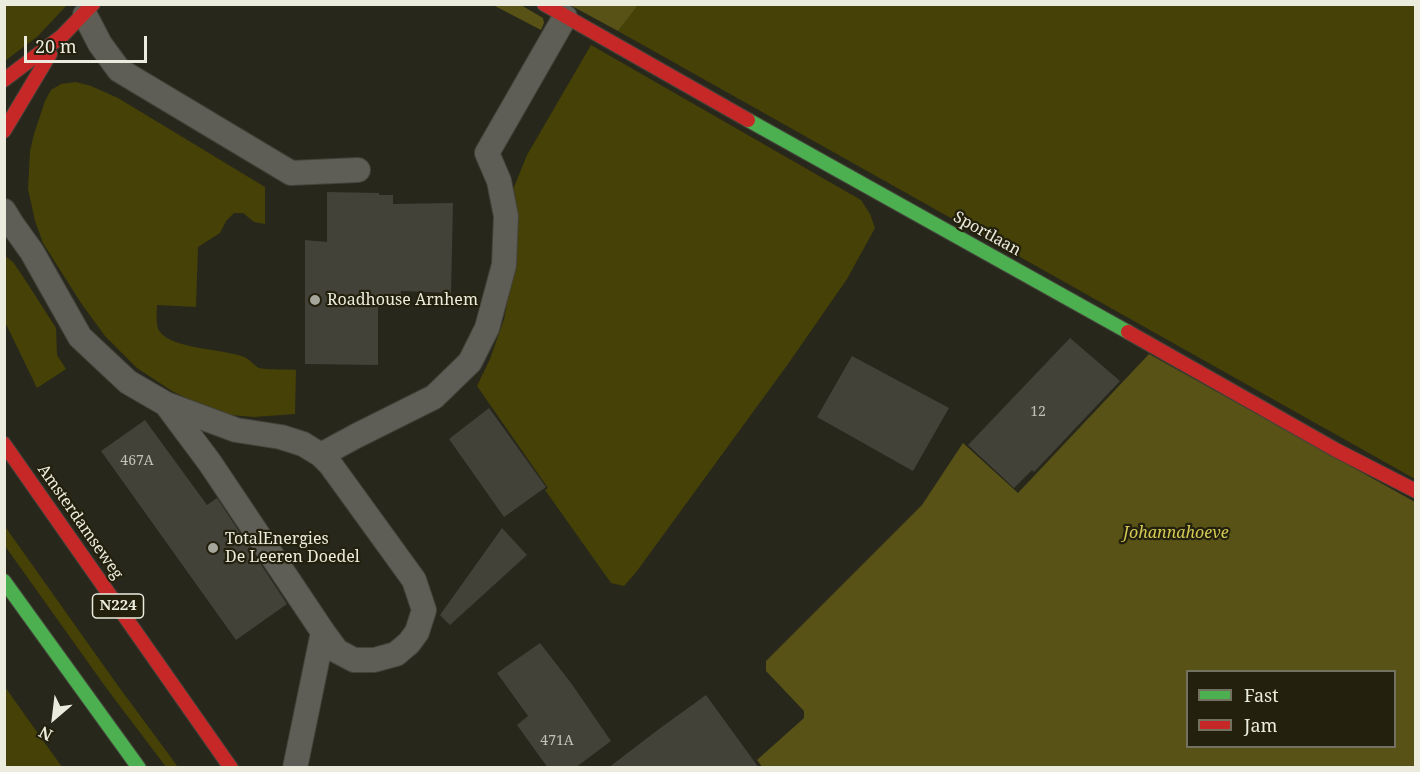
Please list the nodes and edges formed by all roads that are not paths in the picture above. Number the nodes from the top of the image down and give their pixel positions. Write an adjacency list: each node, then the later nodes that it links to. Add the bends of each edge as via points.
1 (544, 4): 3 (street, Sportlaan)
2 (89, 10): 4 (street); 7 (lane, via 100,44 119,70 291,173)
3 (565, 17): 11 (lane, via 486,153 499,182 506,216 504,265 487,328 470,362 434,397); 12 (street, Sportlaan, via 1336,450)
4 (58, 40): 5 (street); 6 (street)
5 (4, 80)
6 (4, 131)
7 (358, 170)
8 (4, 211): 9 (lane, via 80,337 128,382)
9 (166, 404): 11 (lane, via 236,430 303,444); 14 (lane)
10 (4, 444): 16 (street, Amsterdamseweg / N224)
11 (321, 455): 14 (lane, via 414,580 424,610 409,643 396,654 374,660 354,660 337,651)
12 (1416, 491)
13 (4, 581): 15 (street)
14 (323, 632): 17 (lane)
15 (139, 768)
16 (231, 768)
17 (296, 768)

